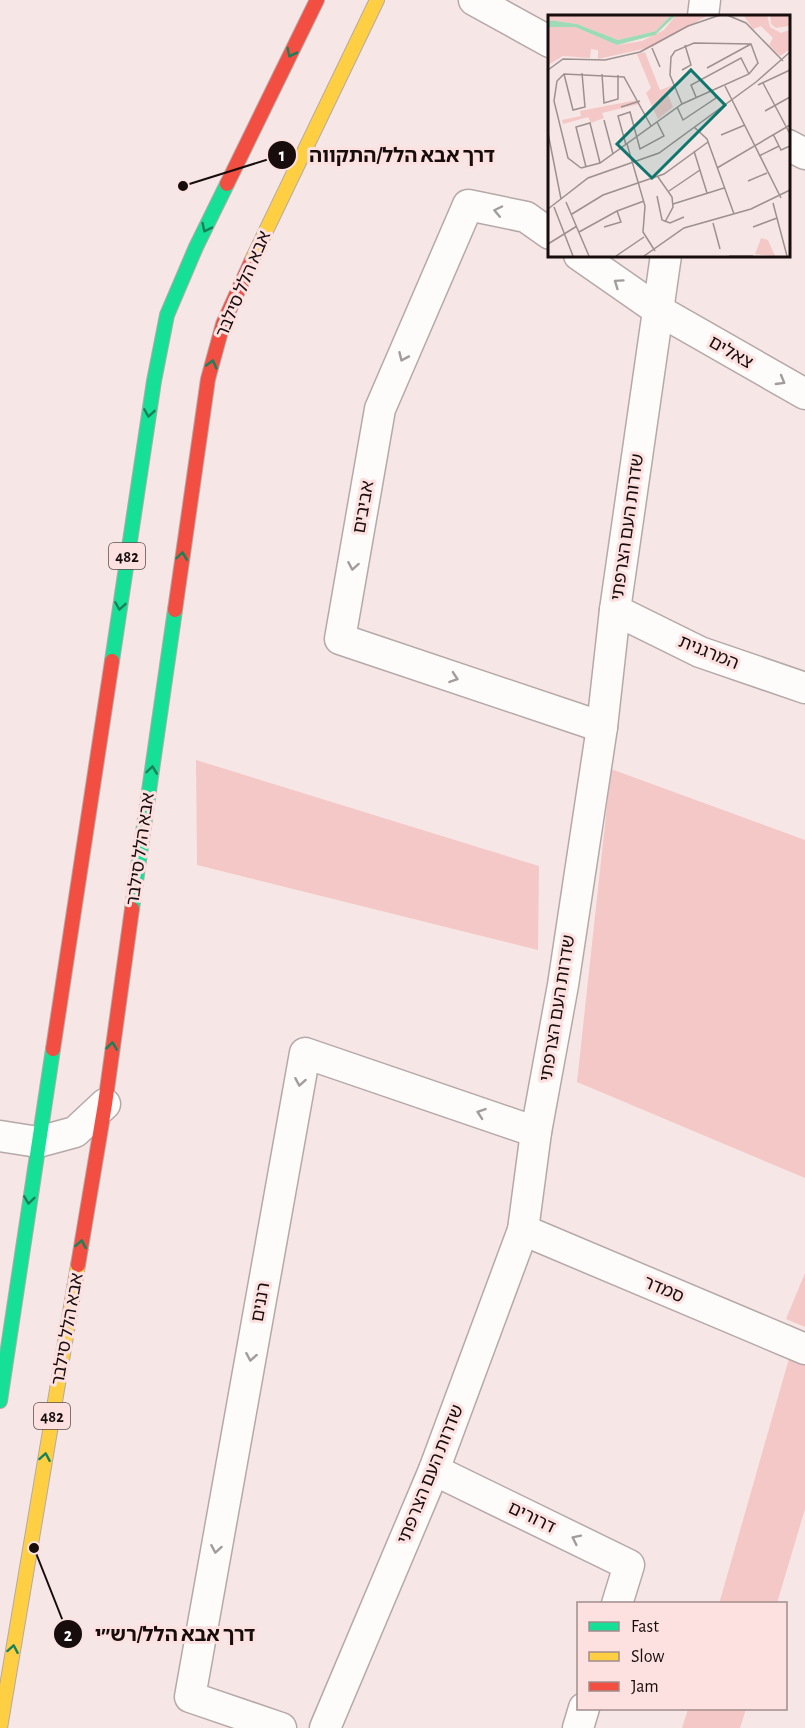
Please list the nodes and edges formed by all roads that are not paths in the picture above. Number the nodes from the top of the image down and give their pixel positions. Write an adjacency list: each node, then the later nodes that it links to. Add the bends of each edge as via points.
1 (317, 0): 20 (main road, 482, one-way to 20, via 196,247 167,315)
2 (377, 0): 17 (main road, אבא הלל סילבר / 482, one-way to 2, via 208,379 223,324 244,276)
3 (474, 0): 6 (street)
4 (705, 0): 5 (street)
5 (703, 15)
6 (548, 41)
7 (790, 146): 8 (street)
8 (805, 154)
9 (548, 233): 16 (street, אביבים, one-way to 16, via 526,217 468,205 380,409 340,639)
10 (580, 256): 12 (street, one-way to 10)
11 (666, 256): 12 (street, שדרות העם הצרפתי)
12 (658, 310): 13 (street, צאלים, one-way to 13); 14 (street, שדרות העם הצרפתי)
13 (805, 394)
14 (615, 610): 15 (street, המרגנית, via 700,651); 16 (street, שדרות העם הצרפתי)
15 (805, 688)
16 (602, 727): 18 (street, שדרות העם הצרפתי, via 563,985)
17 (105, 1104): 20 (street, via 75,1132); 27 (main road, אבא הלל סילבר / 482, one-way to 17)
18 (536, 1132): 21 (street, שדרות העם הצרפתי); 28 (street, רננים, one-way to 28, via 305,1053 190,1697)
19 (0, 1136): 20 (street)
20 (38, 1142): 23 (main road, 482, one-way to 23)
21 (523, 1230): 22 (street, סמדר); 24 (street, שדרות העם הצרפתי)
22 (805, 1349)
23 (0, 1401)
24 (434, 1470): 25 (street, דרורים, one-way to 24, via 629,1565); 29 (street, שדרות העם הצרפתי)
25 (618, 1602)
26 (583, 1710): 30 (street)
27 (0, 1728)
28 (281, 1728)
29 (325, 1728)
30 (578, 1728)

